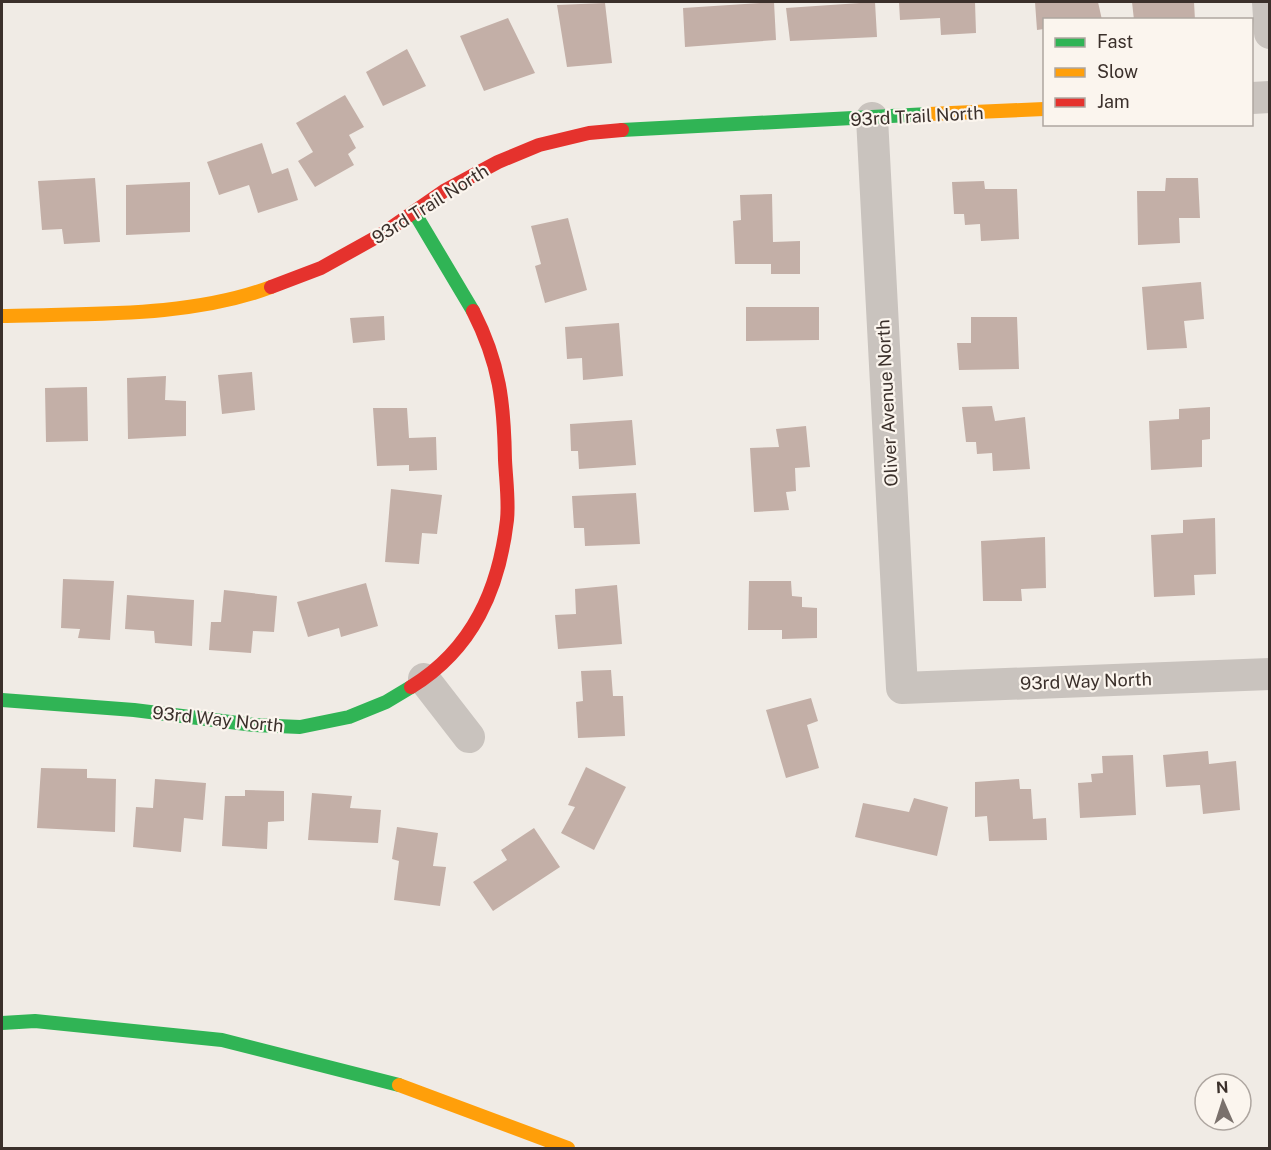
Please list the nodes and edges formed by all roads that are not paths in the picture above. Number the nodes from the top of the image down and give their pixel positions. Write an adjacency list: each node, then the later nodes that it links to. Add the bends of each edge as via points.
1 (1268, 2): 2 (street)
2 (1269, 33)
3 (1269, 97): 4 (street)
4 (1253, 98)
5 (1043, 109): 6 (main road, 93rd Trail North)
6 (872, 118): 7 (main road, 93rd Trail North, via 589,133 539,145 498,162); 11 (street, Oliver Avenue North)
7 (414, 212): 8 (main road, 93rd Trail North, via 321,268 260,291 194,306); 10 (main road, 93rd Way North, via 485,334 497,371 504,409 507,518 498,571 485,605 463,642)
8 (2, 316)
9 (1269, 674): 11 (street, 93rd Way North)
10 (424, 679): 12 (main road, 93rd Way North, via 386,702 349,717 300,727); 13 (street)
11 (902, 688)
12 (2, 700)
13 (469, 736)
14 (2, 1023): 15 (main road, via 35,1022 222,1040 400,1085)
15 (568, 1149)

